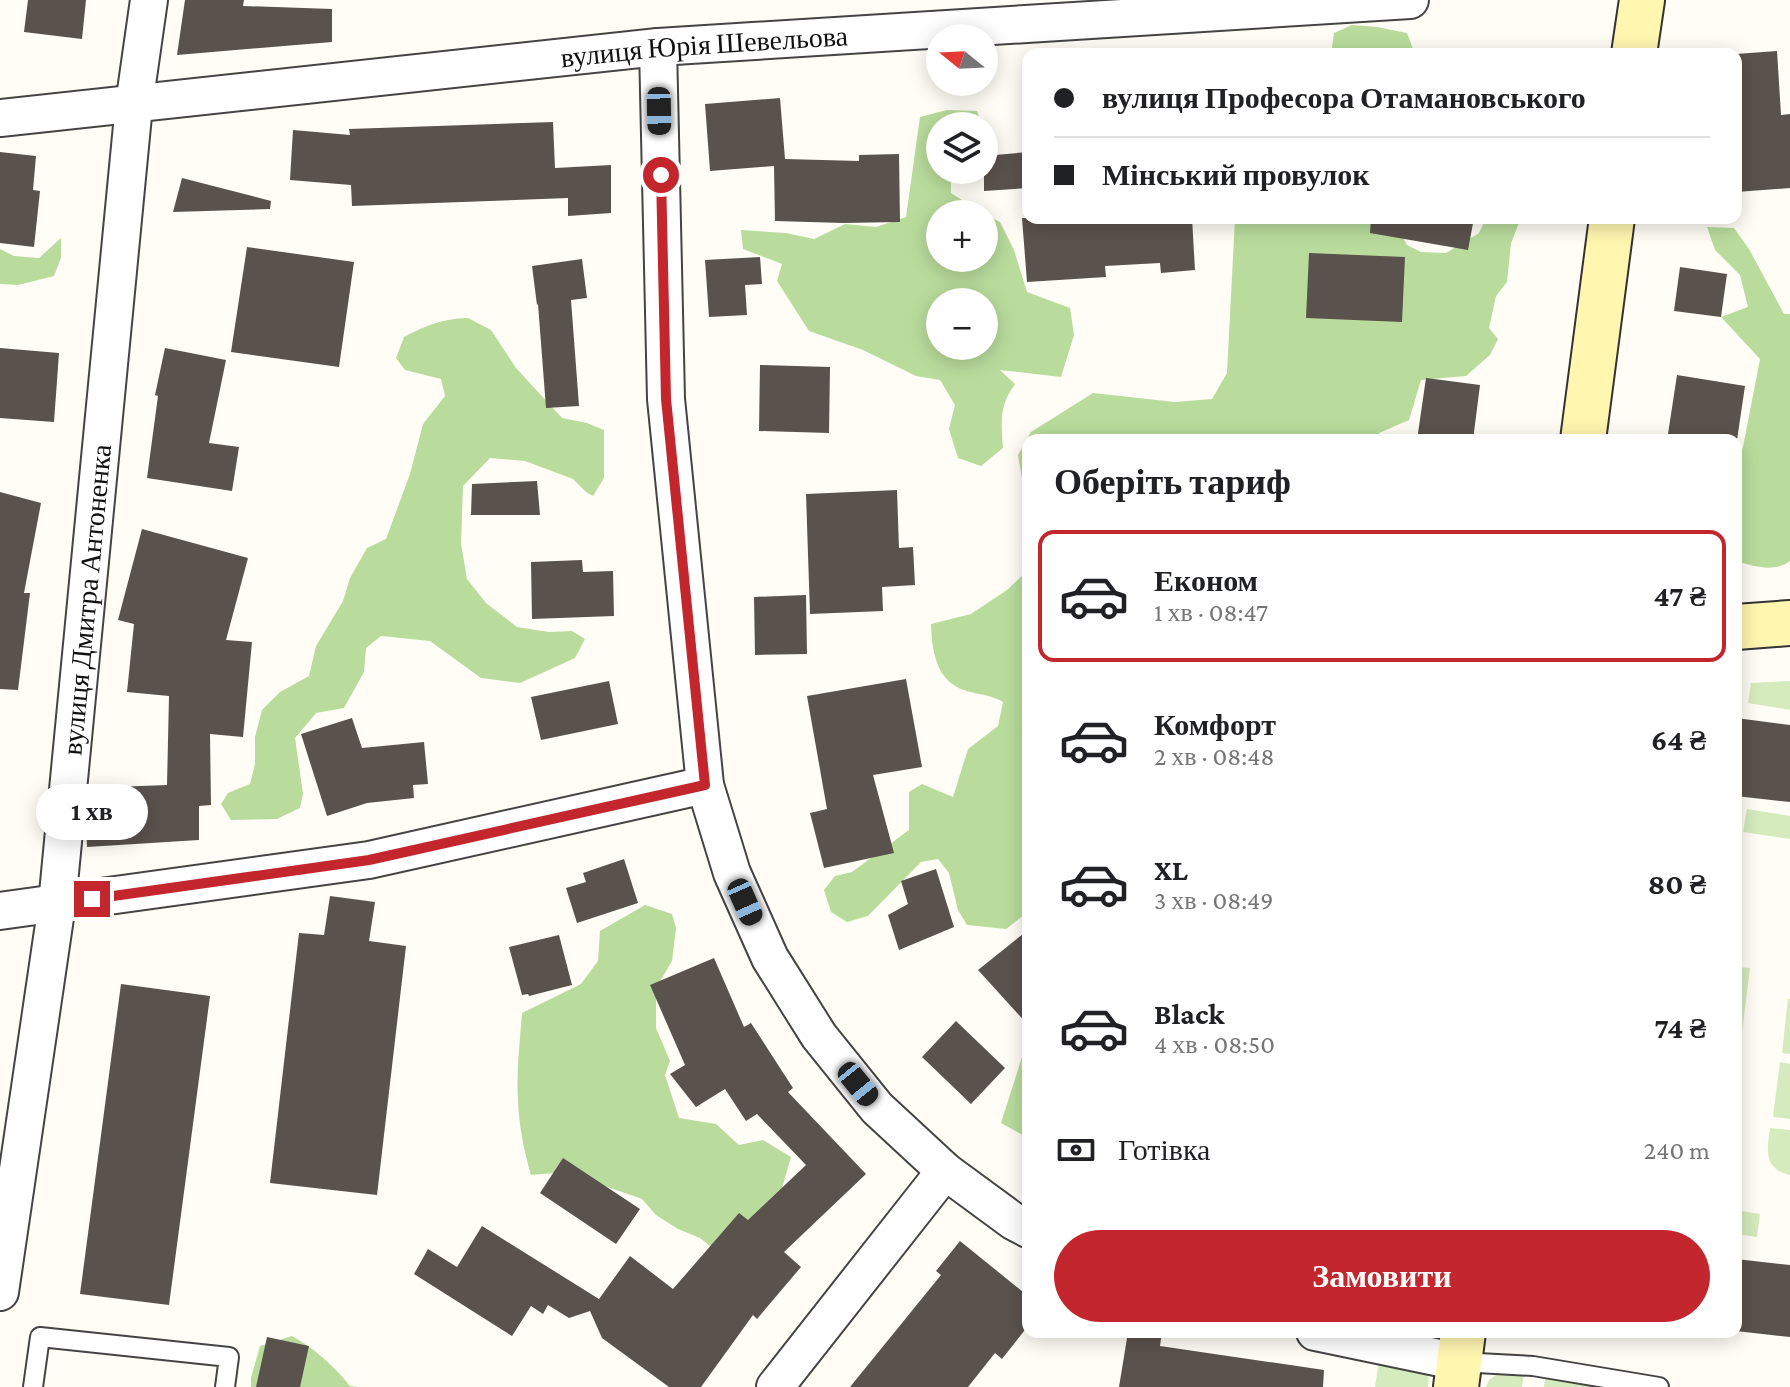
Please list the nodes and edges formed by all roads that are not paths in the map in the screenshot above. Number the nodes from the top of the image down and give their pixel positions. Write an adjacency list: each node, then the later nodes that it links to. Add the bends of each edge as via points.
1 (149, 0): 6 (street, вулиця Дмитра Антоненка)
2 (1410, 0): 4 (street, вулиця Юрія Шевельова)
3 (1642, 0): 5 (main road)
4 (658, 47): 6 (street, вулиця Юрія Шевельова); 12 (street, via 666,399)
5 (1635, 48)
6 (134, 105): 7 (street, вулиця Юрія Шевельова); 13 (street, вулиця Дмитра Антоненка)
7 (0, 118)
8 (1611, 224): 9 (main road)
9 (1584, 434)
10 (1790, 623): 11 (main road)
11 (1742, 627)
12 (705, 785): 13 (street, via 369,860); 15 (street, via 732,873 786,984 819,1036 877,1108)
13 (57, 904): 14 (street); 17 (street, вулиця Дмитра Антоненка)
14 (0, 911)
15 (945, 1171): 16 (street); 22 (street)
16 (1022, 1226)
17 (0, 1292)
18 (1346, 1338): 19 (street)
19 (1459, 1360): 23 (lane)
20 (33, 1387): 21 (lane, via 40,1337 229,1357)
21 (225, 1387)
22 (775, 1387)
23 (1659, 1387)

